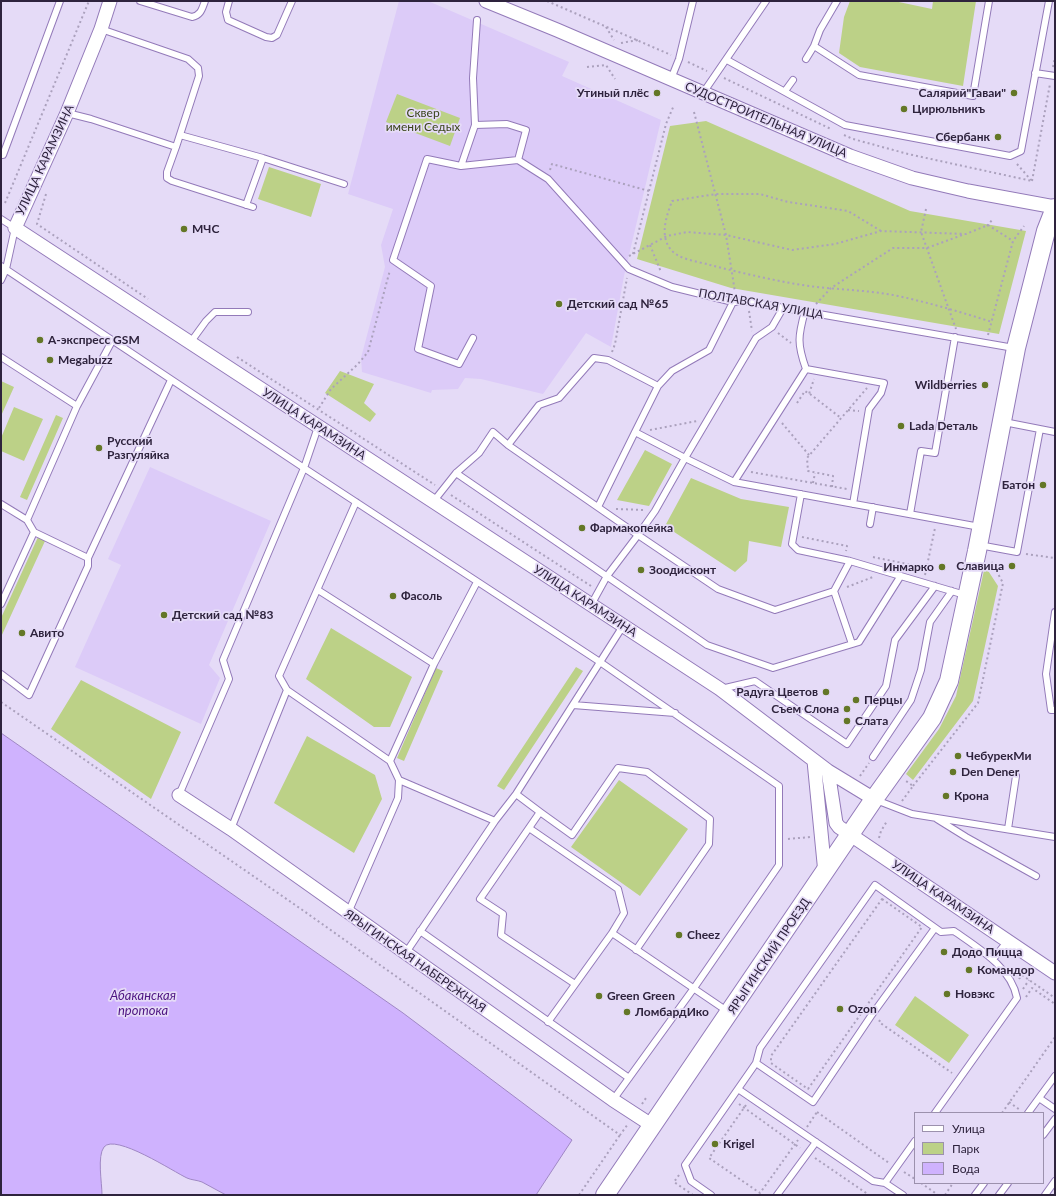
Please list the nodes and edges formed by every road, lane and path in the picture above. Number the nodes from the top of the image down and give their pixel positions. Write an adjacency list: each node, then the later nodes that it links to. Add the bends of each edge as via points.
1 (60, 1): 36 (lane)
2 (89, 1): 45 (path)
3 (110, 1): 16 (street, УЛИЦА КАРАМЗИНА)
4 (140, 1): 5 (lane, via 192,17 201,12)
5 (205, 1)
6 (229, 1): 7 (lane, via 226,12 228,20 266,38 277,35)
7 (292, 1)
8 (486, 1): 26 (street, СУДОСТРОИТЕЛЬНАЯ УЛИЦА)
9 (693, 1): 26 (lane, via 679,59)
10 (766, 1): 21 (lane)
11 (837, 1): 18 (lane)
12 (989, 1): 18 (lane, via 974,96 859,75)
13 (1048, 1): 23 (lane)
14 (477, 20): 33 (lane, via 473,78)
15 (606, 26): 17 (path, via 616,44)
16 (101, 29): 32 (street, УЛИЦА КАРАМЗИНА); 34 (lane, via 188,58 198,68 199,76)
17 (639, 40)
18 (814, 46): 20 (lane)
19 (1055, 57): 24 (path)
20 (806, 59)
21 (727, 60): 28 (lane); 29 (lane)
22 (587, 67): 25 (path, via 606,65)
23 (1035, 73): 24 (lane); 37 (lane, via 1021,151)
24 (1053, 76): 37 (path, via 1032,181)
25 (615, 79)
26 (671, 79): 29 (street, СУДОСТРОИТЕЛЬНАЯ УЛИЦА)
27 (793, 80): 28 (lane)
28 (785, 91): 37 (lane, via 845,125)
29 (703, 93): 48 (street, СУДОСТРОИТЕЛЬНАЯ УЛИЦА, via 850,156 912,178)
30 (674, 105): 43 (path, via 666,124)
31 (694, 112): 44 (path)
32 (67, 113): 35 (lane, via 91,118); 55 (street, УЛИЦА КАРАМЗИНА)
33 (475, 124): 39 (lane, via 507,124 526,130); 40 (lane)
34 (180, 135): 35 (lane); 38 (lane)
35 (176, 147): 46 (lane, via 167,178)
36 (2, 155)
37 (1010, 156)
38 (263, 158): 42 (lane); 46 (lane)
39 (518, 160): 40 (lane); 41 (lane, ПОЛТАВСКАЯ УЛИЦА)
40 (461, 166): 65 (lane, via 427,159)
41 (548, 179): 43 (path, via 552,164); 66 (lane, ПОЛТАВСКАЯ УЛИЦА)
42 (344, 184)
43 (649, 191): 64 (path)
44 (716, 194): 56 (path, via 760,194 788,202 848,211); 59 (path); 60 (path, via 672,200 665,223)
45 (4, 203)
46 (246, 205): 47 (lane)
47 (253, 208)
48 (1055, 208): 88 (main road, ЯРЫГИНСКИЙ ПРОЕЗД, via 1046,231)
49 (926, 209): 57 (path)
50 (1, 219): 55 (lane)
51 (992, 219): 53 (path)
52 (37, 224): 73 (path)
53 (988, 225): 58 (path); 61 (path)
54 (1024, 226): 61 (path)
55 (15, 228): 67 (lane); 87 (street, УЛИЦА КАРАМЗИНА)
56 (881, 231): 57 (path); 59 (path, via 835,244 792,250)
57 (921, 232): 58 (path); 63 (path)
58 (966, 234): 63 (path)
59 (726, 235): 60 (path, via 687,232); 69 (path)
60 (665, 238): 62 (path); 69 (path, via 669,248 679,256)
61 (1013, 241): 80 (path)
62 (650, 245): 64 (path); 71 (path)
63 (927, 248): 72 (path, via 894,248); 76 (path)
64 (633, 254): 66 (path); 68 (path)
65 (393, 260): 84 (lane, via 431,286 418,349 460,364); 101 (path, via 368,352 331,389)
66 (622, 260): 68 (lane, ПОЛТАВСКАЯ УЛИЦА)
67 (4, 268): 70 (lane); 85 (lane)
68 (629, 269): 71 (lane, ПОЛТАВСКАЯ УЛИЦА); 92 (path, via 615,344)
69 (732, 270): 72 (path, via 795,284); 74 (path, via 735,291)
70 (1, 280)
71 (664, 284): 74 (lane, ПОЛТАВСКАЯ УЛИЦА)
72 (831, 288): 76 (path, via 869,291); 78 (path, via 817,304)
73 (152, 301)
74 (733, 302): 75 (lane, ПОЛТАВСКАЯ УЛИЦА, via 750,302); 98 (lane, via 710,350 672,371)
75 (783, 308): 78 (lane, ПОЛТАВСКАЯ УЛИЦА); 81 (lane)
76 (950, 309): 80 (path); 83 (path)
77 (748, 310): 82 (path)
78 (805, 311): 83 (lane, ПОЛТАВСКАЯ УЛИЦА); 89 (lane, via 800,329)
79 (248, 312): 87 (lane, via 215,312)
80 (992, 322): 86 (path)
81 (772, 327): 89 (path); 104 (lane, via 756,338)
82 (752, 332)
83 (956, 337): 86 (lane, ПОЛТАВСКАЯ УЛИЦА); 130 (lane, via 935,453 921,451)
84 (473, 338)
85 (112, 341): 95 (lane); 100 (lane)
86 (986, 342): 88 (lane, ПОЛТАВСКАЯ УЛИЦА)
87 (190, 343): 106 (street, УЛИЦА КАРАМЗИНА)
88 (1016, 348): 105 (main road, ЯРЫГИНСКИЙ ПРОЕЗД)
89 (799, 350): 93 (lane)
90 (231, 353): 101 (path)
91 (1, 357): 100 (lane)
92 (608, 360): 98 (lane); 110 (lane, via 594,358 559,398 539,405)
93 (806, 369): 94 (lane); 97 (lane)
94 (816, 371): 96 (lane); 99 (path)
95 (171, 380): 113 (lane); 142 (lane)
96 (873, 381): 103 (path); 121 (lane, via 884,383 881,393 870,409)
97 (797, 382): 99 (path); 102 (lane)
98 (658, 386): 108 (lane)
99 (810, 394): 103 (path)
100 (77, 406): 132 (lane)
101 (318, 408): 120 (path)
102 (775, 417): 111 (path); 114 (lane)
103 (841, 418): 111 (path)
104 (708, 419): 108 (path); 112 (lane)
105 (1001, 421): 107 (lane); 134 (main road, ЯРЫГИНСКИЙ ПРОЕЗД)
106 (318, 426): 113 (lane); 124 (street, УЛИЦА КАРАМЗИНА)
107 (1040, 429): 109 (lane); 139 (lane)
108 (635, 432): 112 (lane); 127 (lane)
109 (1055, 432)
110 (508, 445): 116 (lane, via 493,432 479,453); 127 (lane)
111 (810, 455): 115 (path, via 807,458 808,471)
112 (685, 458): 117 (lane); 129 (lane)
113 (304, 468): 123 (lane); 180 (lane, via 223,660 229,679)
114 (741, 470): 117 (lane); 118 (path)
115 (815, 473): 118 (path); 119 (path, via 833,476)
116 (456, 474): 120 (lane); 148 (lane)
117 (734, 482): 122 (lane)
118 (813, 483): 119 (path)
119 (832, 487): 121 (path)
120 (443, 490): 124 (lane); 154 (path)
121 (856, 490): 126 (lane)
122 (801, 494): 126 (lane); 137 (lane)
123 (356, 502): 150 (lane); 153 (lane)
124 (433, 502): 158 (street, УЛИЦА КАРАМЗИНА)
125 (1, 504): 132 (lane)
126 (853, 504): 128 (lane)
127 (598, 507): 129 (path); 136 (lane)
128 (873, 507): 130 (lane); 133 (lane)
129 (655, 511): 136 (lane)
130 (910, 514): 131 (lane)
131 (937, 519): 134 (lane); 146 (path)
132 (27, 520): 135 (lane)
133 (870, 524)
134 (981, 527): 138 (main road, ЯРЫГИНСКИЙ ПРОЕЗД)
135 (34, 532): 142 (lane); 157 (lane)
136 (638, 535): 148 (lane); 155 (lane, via 718,589 775,610)
137 (794, 535): 140 (path, via 847,546 846,552); 145 (lane, via 792,544 798,550)
138 (978, 545): 139 (lane); 156 (main road, ЯРЫГИНСКИЙ ПРОЕЗД)
139 (1017, 552): 143 (path)
140 (853, 553)
141 (872, 557): 146 (path)
142 (88, 558): 164 (lane, via 88,566 30,695)
143 (1055, 558)
144 (990, 559): 178 (path, via 1002,583 978,703)
145 (850, 561): 147 (lane); 155 (lane)
146 (927, 568): 151 (path)
147 (886, 573): 149 (lane); 155 (path)
148 (607, 576): 154 (lane); 161 (lane, via 707,645 773,668)
149 (900, 577): 151 (lane); 161 (lane, via 859,642)
150 (477, 582): 162 (lane); 163 (lane)
151 (920, 582): 152 (lane)
152 (935, 586): 156 (lane); 166 (lane, via 895,640 886,686 847,744 755,681)
153 (318, 590): 163 (lane); 165 (lane, via 279,676)
154 (599, 591): 158 (lane)
155 (834, 591): 161 (lane)
156 (959, 593): 171 (lane, via 930,622 921,670 911,700); 181 (main road, ЯРЫГИНСКИЙ ПРОЕЗД, via 949,681 932,718)
157 (1, 604)
158 (591, 605): 160 (street, УЛИЦА КАРАМЗИНА)
159 (1055, 612): 169 (lane, via 1046,674 1051,710)
160 (624, 626): 162 (lane); 166 (street, УЛИЦА КАРАМЗИНА)
161 (852, 644)
162 (600, 662): 168 (lane); 170 (lane)
163 (434, 664): 172 (lane)
164 (1, 674)
165 (287, 690): 172 (lane); 188 (lane)
166 (720, 690): 173 (street, УЛИЦА КАРАМЗИНА)
167 (1, 702): 236 (path, via 294,904)
168 (573, 705): 170 (lane); 179 (lane)
169 (1055, 710)
170 (676, 713): 193 (lane, via 779,786)
171 (873, 757)
172 (390, 761): 177 (lane)
173 (814, 761): 174 (street, УЛИЦА КАРАМЗИНА); 195 (street)
174 (828, 771): 181 (street, УЛИЦА КАРАМЗИНА); 190 (street, УЛИЦА КАРАМЗИНА, via 836,823)
175 (1016, 776): 189 (lane)
176 (903, 779): 178 (path)
177 (399, 780): 186 (lane); 197 (lane, via 398,798)
178 (913, 786): 182 (path)
179 (516, 794): 183 (lane); 186 (lane)
180 (179, 795): 188 (street, ЯРЫГИНСКАЯ НАБЕРЕЖНАЯ)
181 (874, 799): 184 (lane, via 912,814); 190 (main road, ЯРЫГИНСКИЙ ПРОЕЗД)
182 (902, 801)
183 (540, 812): 187 (lane); 202 (lane, via 572,835 618,768 647,772 710,819 709,844)
184 (933, 817): 189 (lane); 196 (lane)
185 (887, 820): 194 (path)
186 (495, 821): 199 (lane)
187 (529, 828): 200 (lane, via 618,889 624,914); 206 (lane, via 480,899 503,914 501,935)
188 (230, 829): 197 (street, ЯРЫГИНСКАЯ НАБЕРЕЖНАЯ)
189 (1008, 829): 192 (lane)
190 (850, 835): 195 (main road, ЯРЫГИНСКИЙ ПРОЕЗД); 201 (street, УЛИЦА КАРАМЗИНА)
191 (815, 836): 193 (path)
192 (1055, 837)
193 (780, 841): 208 (lane, via 779,865)
194 (879, 842)
195 (825, 873): 210 (main road, ЯРЫГИНСКИЙ ПРОЕЗД)
196 (1036, 876)
197 (348, 914): 203 (street, ЯРЫГИНСКАЯ НАБЕРЕЖНАЯ)
198 (935, 928): 204 (lane, via 941,932 954,931); 214 (lane, via 813,1102); 214 (lane, via 875,885 760,1048)
199 (420, 930): 203 (lane); 212 (lane)
200 (612, 933): 202 (lane); 206 (lane)
201 (1007, 942): 204 (lane); 205 (street, УЛИЦА КАРАМЗИНА)
202 (636, 950): 208 (lane)
203 (405, 954): 223 (street, ЯРЫГИНСКАЯ НАБЕРЕЖНАЯ)
204 (993, 959): 207 (lane)
205 (1055, 973)
206 (575, 984): 212 (lane)
207 (1014, 986): 209 (path, via 1022,975); 228 (lane, via 1017,998)
208 (694, 988): 210 (lane); 217 (lane)
209 (1055, 998)
210 (730, 1013): 234 (main road, ЯРЫГИНСКИЙ ПРОЕЗД)
211 (883, 1016): 215 (path, via 879,1022)
212 (548, 1022): 217 (lane)
213 (1055, 1038): 224 (path)
214 (756, 1063): 218 (lane)
215 (954, 1074)
216 (1055, 1076): 221 (lane)
217 (629, 1078): 223 (lane)
218 (738, 1089): 222 (lane); 237 (lane)
219 (808, 1089): 219 (path, via 771,1063 771,1056 882,898 922,927)
220 (646, 1098): 232 (path)
221 (1039, 1098): 227 (lane); 231 (lane)
222 (731, 1099): 226 (path); 255 (lane, via 685,1166 691,1181)
223 (613, 1100): 232 (street, ЯРЫГИНСКАЯ НАБЕРЕЖНАЯ)
224 (1009, 1102): 229 (path); 230 (path)
225 (822, 1106): 241 (path, via 817,1112)
226 (744, 1108): 239 (path); 251 (path, via 709,1158)
227 (1055, 1109)
228 (936, 1112)
229 (1003, 1112)
230 (1023, 1112)
231 (1029, 1112)
232 (634, 1114): 234 (street, ЯРЫГИНСКАЯ НАБЕРЕЖНАЯ); 236 (path)
233 (1055, 1119): 235 (lane)
234 (653, 1126): 253 (main road, ЯРЫГИНСКИЙ ПРОЕЗД)
235 (1044, 1134)
236 (620, 1135): 252 (path)
237 (816, 1142): 240 (lane); 246 (lane, via 873,1181)
238 (914, 1142): 246 (lane)
239 (796, 1144): 240 (path); 251 (path)
240 (808, 1153): 256 (lane); 257 (path)
241 (890, 1164)
242 (908, 1166): 243 (path, via 904,1172)
243 (914, 1178)
244 (1055, 1181): 263 (lane)
245 (674, 1182): 254 (path)
246 (885, 1183): 258 (lane)
247 (922, 1184): 259 (path)
248 (952, 1184): 260 (path)
249 (983, 1184): 261 (lane)
250 (1007, 1184): 262 (lane)
251 (761, 1194)
252 (579, 1195)
253 (605, 1195)
254 (693, 1195)
255 (711, 1195)
256 (777, 1195)
257 (869, 1195)
258 (903, 1195)
259 (938, 1195)
260 (945, 1195)
261 (975, 1195)
262 (999, 1195)
263 (1045, 1195)

